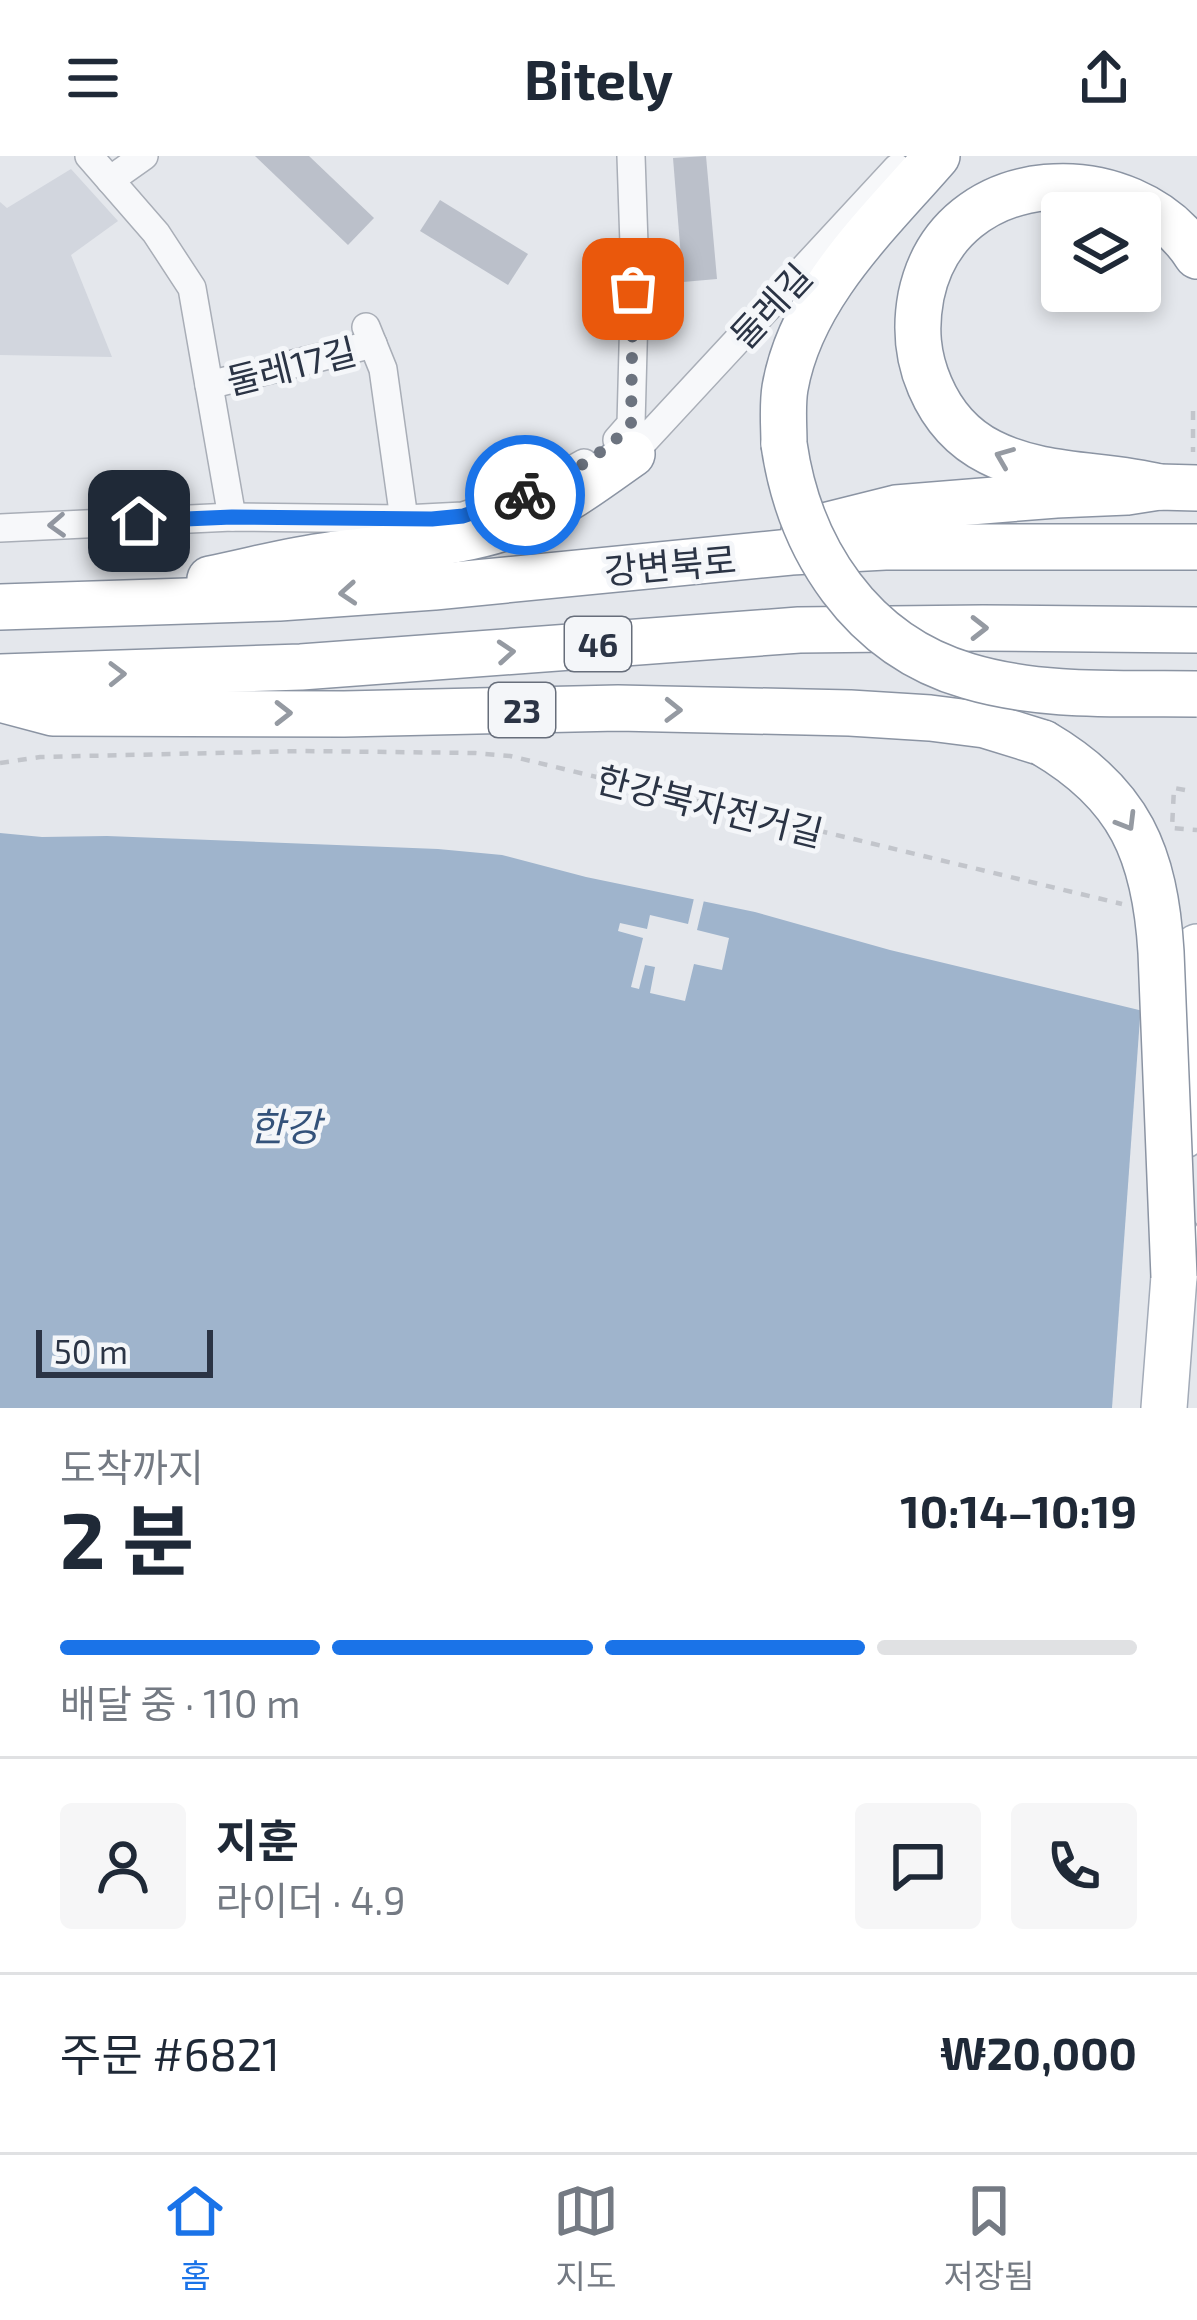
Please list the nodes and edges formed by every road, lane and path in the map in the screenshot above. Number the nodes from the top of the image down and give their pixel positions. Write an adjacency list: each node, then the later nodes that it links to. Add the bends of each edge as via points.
1 (89, 156): 6 (street, 둘레17길)
2 (144, 156): 6 (street)
3 (632, 156): 10 (street, via 631,424)
4 (937, 156): 21 (main road, bridge, via 821,297 784,389 789,479 820,558 883,630 966,676 1072,692)
5 (893, 162): 10 (street, 둘레길)
6 (110, 181): 8 (street, 둘레17길, via 192,287)
7 (1197, 256): 11 (main road, one-way to 7, via 1045,471 986,451 947,416 922,368 918,314 933,260 968,214 1034,178 1106,181 1150,200)
8 (209, 386): 12 (street, 둘레17길); 13 (street, 둘레17길, via 370,336 383,369)
9 (1192, 411): 11 (path)
10 (624, 447): 13 (street, 둘레길, via 463,516); 17 (main road, via 566,500 482,534)
11 (1183, 478): 16 (main road, via 1127,492 896,508)
12 (232, 517): 13 (street, 둘레길); 14 (street, 둘레길, one-way to 14)
13 (404, 519)
14 (0, 528)
15 (1197, 547): 16 (main road, 강변북로, via 885,547)
16 (673, 563): 17 (main road, 강변북로, one-way to 17, via 301,597)
17 (77, 606): 18 (main road, 강변북로)
18 (0, 607)
19 (1184, 634): 20 (main road, 강변북로 / 46, one-way to 19, via 301,667 799,630)
20 (0, 677)
21 (1197, 694)
22 (0, 699): 28 (main road, 23, one-way to 28, bridge, via 53,713 850,713 985,725 1043,743 1082,767 1116,803 1152,878)
23 (0, 763): 26 (path, 한강북자전거길, via 303,751 510,756)
24 (1185, 790): 25 (path, via 1174,788 1172,828)
25 (1197, 830)
26 (1128, 905)
27 (1197, 946): 28 (main road, bridge)
28 (1174, 1277): 29 (main road)
29 (1164, 1408)

